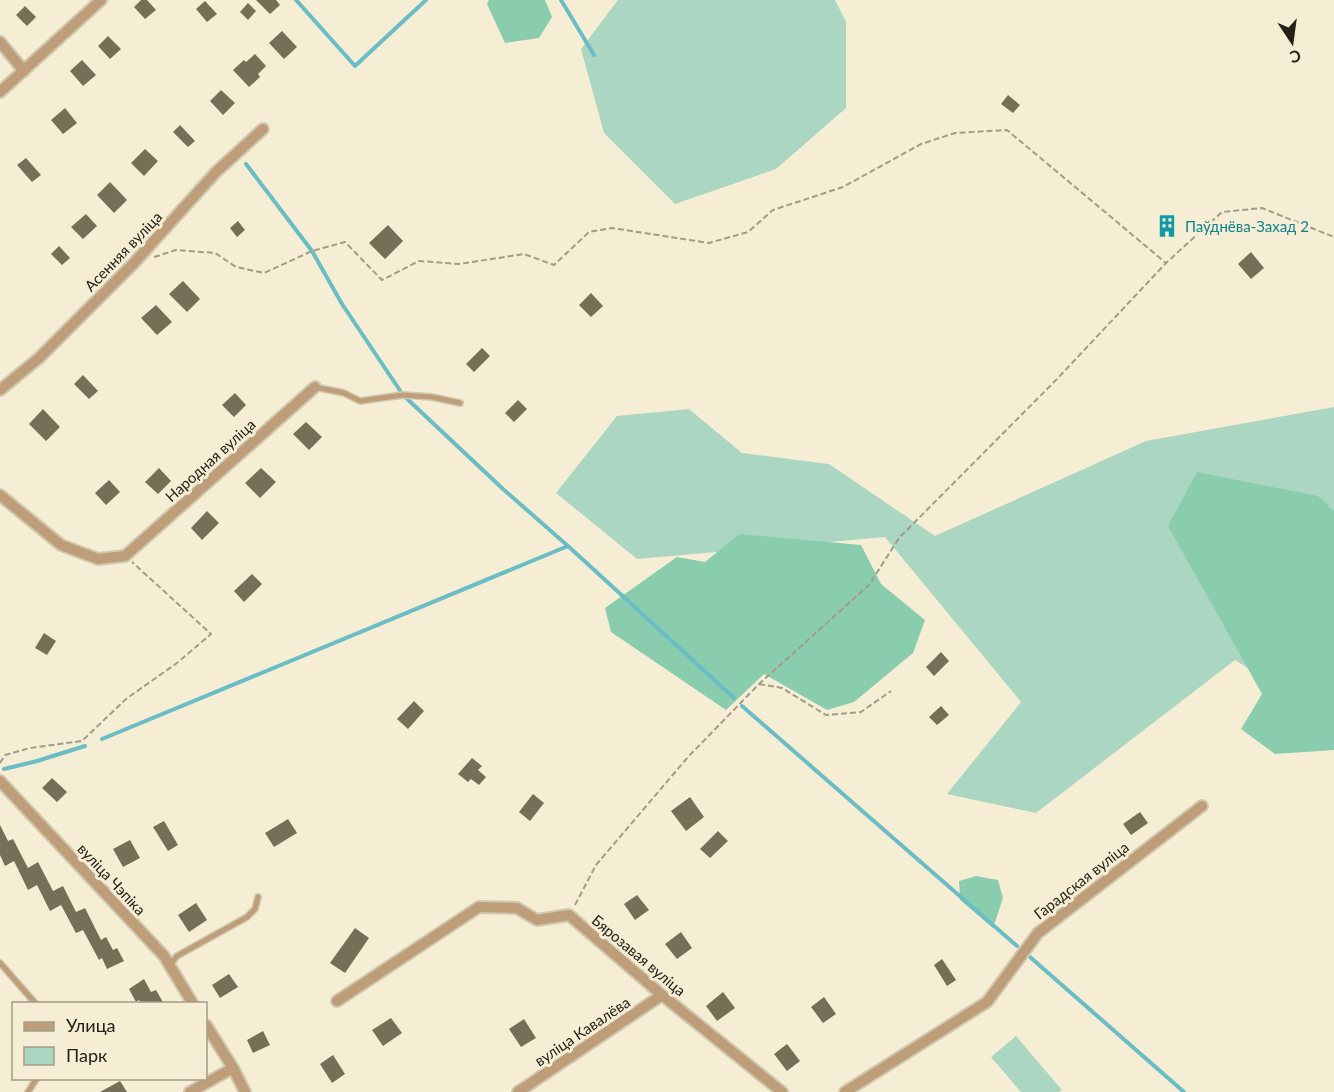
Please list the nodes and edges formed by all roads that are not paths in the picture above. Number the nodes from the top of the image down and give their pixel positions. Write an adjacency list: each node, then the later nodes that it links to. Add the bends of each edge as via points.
1 (101, 0): 3 (street)
2 (0, 42): 3 (street)
3 (24, 71): 4 (street)
4 (0, 92)
5 (263, 129): 7 (street, Асенняя вуліца, via 216,172 134,263 39,358)
6 (315, 387): 8 (lane, via 360,401 403,395); 9 (street, Народная вуліца, via 125,556 98,559 61,545)
7 (0, 390)
8 (460, 403)
9 (0, 495)
10 (1, 784): 14 (street, вуліца Чэпіка)
11 (1202, 806): 25 (street, Гарадская вуліца, via 1038,933 987,1002)
12 (258, 897): 14 (lane, via 255,909 247,917 177,956)
13 (0, 963): 17 (lane)
14 (171, 964): 18 (street, вуліца Чэпіка)
15 (662, 994): 16 (street, Бярозавая вуліца, via 569,915 537,920 517,908 479,908); 23 (street, вуліца Кавалёва); 24 (street, Бярозавая вуліца)
16 (337, 1000)
17 (34, 1002)
18 (192, 1002)
19 (207, 1027): 20 (street)
20 (233, 1068): 21 (street); 22 (street)
21 (190, 1092)
22 (245, 1092)
23 (518, 1092)
24 (782, 1092)
25 (845, 1092)

